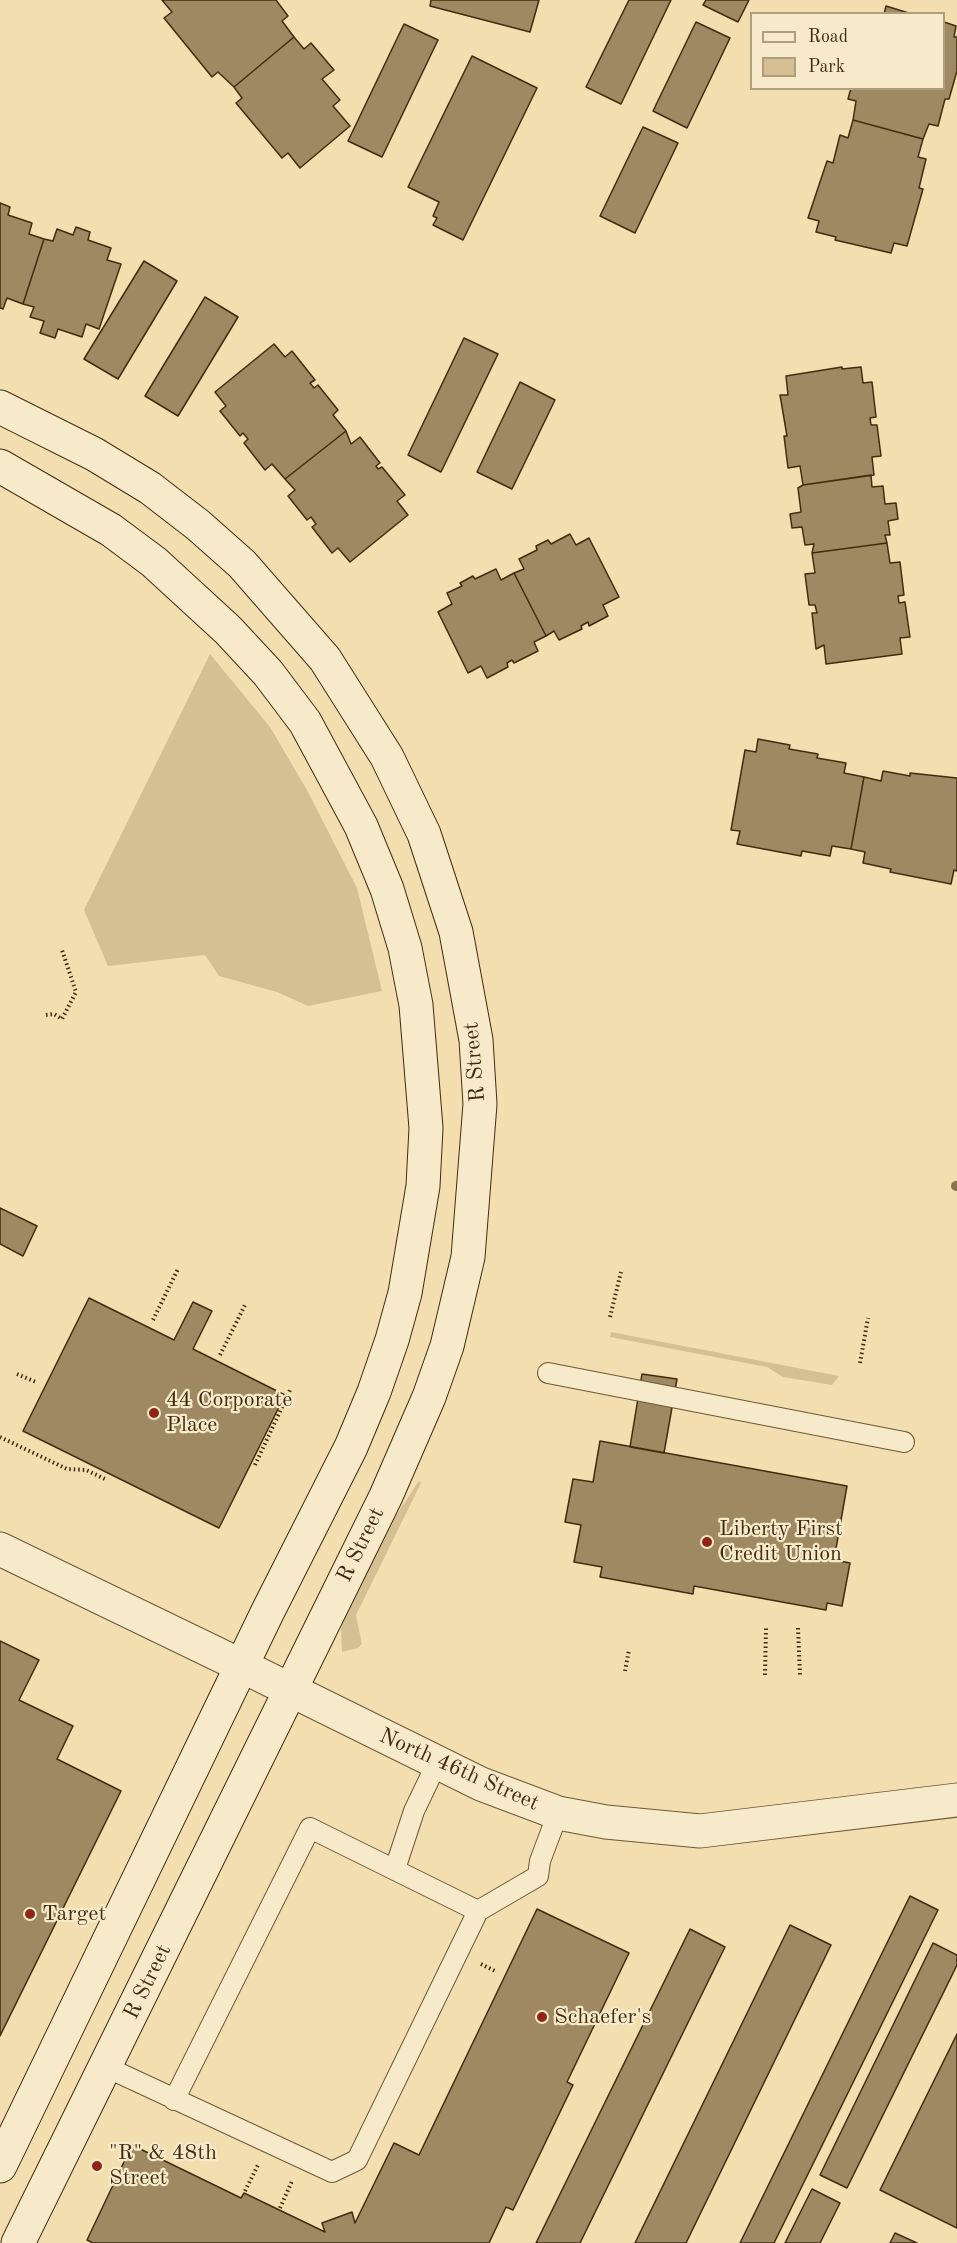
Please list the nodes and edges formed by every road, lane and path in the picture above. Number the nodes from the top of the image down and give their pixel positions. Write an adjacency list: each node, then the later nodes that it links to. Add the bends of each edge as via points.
1 (0, 407): 29 (main road, R Street, via 94,454 150,488 198,525 242,564 325,659 363,715 408,799 424,834 456,932 476,1040 480,1104 471,1234 447,1346 401,1465)
2 (0, 465): 25 (main road, via 111,530 169,575 268,673 305,722 361,826 387,889 405,948 416,1005 426,1128 423,1186 405,1293 374,1392 351,1447)
3 (62, 950): 4 (path, via 76,992 63,1019)
4 (46, 1015)
5 (178, 1269): 10 (path)
6 (621, 1272): 8 (path)
7 (246, 1303): 11 (path)
8 (610, 1317)
9 (868, 1318): 12 (path)
10 (153, 1320)
11 (220, 1355)
12 (860, 1363)
13 (548, 1373): 18 (lane)
14 (17, 1374): 15 (path)
15 (36, 1382)
16 (290, 1390): 19 (path)
17 (0, 1437): 20 (path, via 68,1469 86,1470)
18 (904, 1442)
19 (255, 1465)
20 (105, 1479)
21 (0, 1550): 25 (main road, North 46th Street)
22 (798, 1628): 28 (path)
23 (766, 1629): 27 (path)
24 (629, 1650): 26 (path)
25 (242, 1666): 29 (main road, North 46th Street); 37 (main road)
26 (625, 1671)
27 (765, 1675)
28 (800, 1676)
29 (290, 1691): 30 (main road, North 46th Street); 35 (main road, R Street)
30 (437, 1763): 32 (main road, North 46th Street); 33 (lane, via 414,1811)
31 (957, 1800): 32 (main road, North 46th Street, via 700,1831)
32 (558, 1813): 34 (lane, via 538,1876)
33 (395, 1869): 34 (lane); 36 (lane, via 310,1828)
34 (478, 1911): 36 (lane, via 357,2160 332,2172)
35 (106, 2067): 36 (lane); 43 (main road, R Street)
36 (174, 2100)
37 (7, 2134): 39 (main road)
38 (258, 2164): 41 (path)
39 (0, 2166)
40 (292, 2181): 42 (path)
41 (245, 2191)
42 (280, 2208)
43 (18, 2243)

